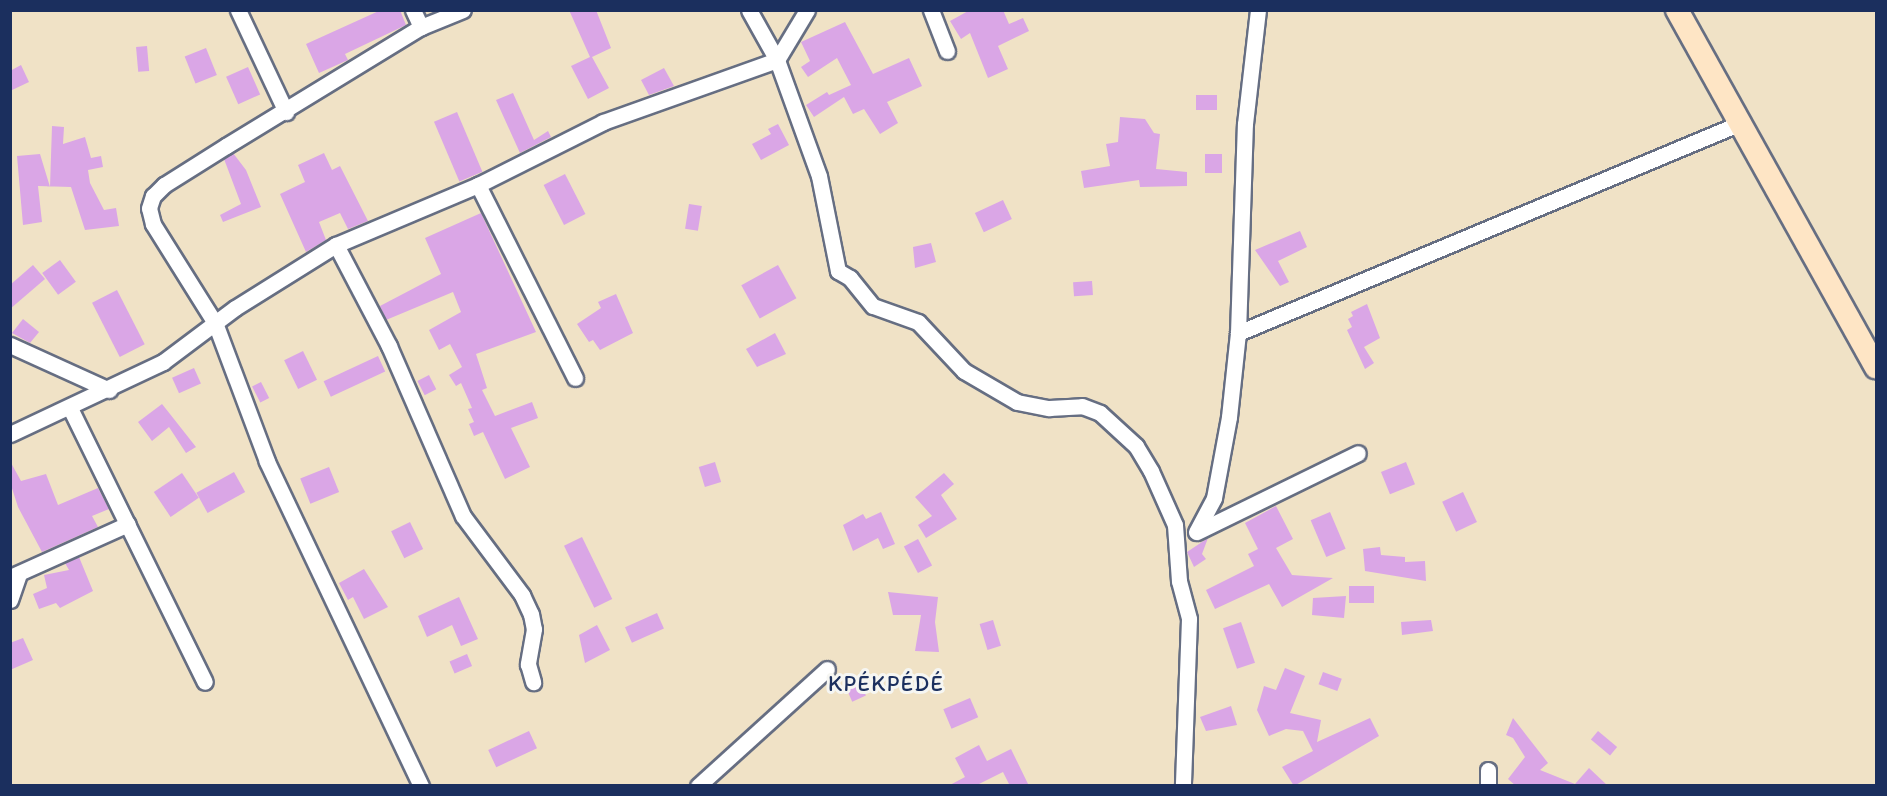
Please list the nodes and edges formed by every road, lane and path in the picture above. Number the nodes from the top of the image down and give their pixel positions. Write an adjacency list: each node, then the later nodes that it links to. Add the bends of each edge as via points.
1 (238, 10): 12 (street)
2 (413, 10): 9 (street)
3 (463, 10): 9 (street)
4 (750, 10): 11 (street)
5 (807, 10): 11 (street)
6 (931, 10): 10 (street)
7 (1258, 10): 17 (street, via 1245,124)
8 (1677, 10): 13 (street)
9 (421, 27): 12 (street)
10 (947, 51)
11 (777, 60): 14 (street, via 603,122); 27 (street, via 819,176 838,271 850,278 873,306 918,322 964,371 1017,402 1049,408 1082,406 1120,428 1151,471)
12 (286, 112): 16 (street, via 226,146 153,196 149,207 153,224)
13 (1738, 124): 17 (street); 19 (street)
14 (478, 185): 15 (street); 20 (street)
15 (336, 245): 16 (street); 32 (street, via 389,346 463,516 522,595 531,614 534,629 528,664)
16 (215, 324): 21 (street, via 163,362); 33 (street, via 267,461)
17 (1238, 333): 26 (street, via 1220,476 1207,516)
18 (10, 345): 21 (street)
19 (1876, 367)
20 (575, 378)
21 (109, 390): 22 (street)
22 (70, 408): 23 (street); 25 (street)
23 (10, 434)
24 (1358, 453): 26 (street)
25 (128, 525): 28 (street); 31 (street)
26 (1196, 532): 27 (street)
27 (1179, 541): 35 (street, via 1176,566 1191,637)
28 (15, 575): 29 (street)
29 (10, 600)
30 (827, 669): 34 (street)
31 (206, 682)
32 (533, 682)
33 (421, 786)
34 (698, 786)
35 (1183, 786)

